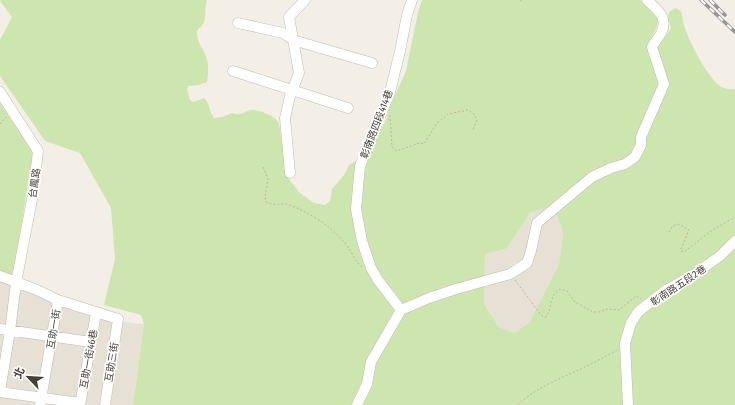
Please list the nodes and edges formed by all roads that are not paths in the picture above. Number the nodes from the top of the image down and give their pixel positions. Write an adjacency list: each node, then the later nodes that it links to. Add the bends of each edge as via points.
1 (305, 0): 5 (street, via 289,17)
2 (412, 0): 17 (street, 彰南路四段414巷, via 390,92 360,166 356,209 362,241 371,268)
3 (647, 0): 17 (street, via 663,16 662,33 652,47 664,84 635,157 625,164 592,177 537,223 526,263 510,274 456,289)
4 (238, 23): 5 (street, via 283,33)
5 (293, 40): 6 (street); 10 (street, via 299,73)
6 (372, 63)
7 (233, 71): 10 (street)
8 (258, 86): 10 (street)
9 (0, 92): 15 (street, 台鳳路, via 38,151 33,194)
10 (291, 93): 11 (street); 12 (street, via 286,118)
11 (348, 111)
12 (290, 173)
13 (735, 241): 27 (street, 彰南路五段2巷, via 720,256 666,290 638,312 631,323 626,343)
14 (0, 276): 15 (street)
15 (16, 283): 16 (street); 19 (street, 台鳳路)
16 (58, 300): 18 (street); 20 (street, 互助一街)
17 (401, 310): 26 (street, via 371,362 367,384)
18 (96, 313): 21 (street, 互助一街46巷); 25 (street, 互助三街, via 118,319)
19 (5, 330): 20 (street); 22 (street, 台鳳路)
20 (52, 336): 21 (street); 23 (street, 互助一街)
21 (91, 342): 24 (street, 互助一街46巷)
22 (0, 391): 23 (street)
23 (41, 401): 24 (street)
24 (80, 404)
25 (105, 405)
26 (357, 405)
27 (628, 405)

